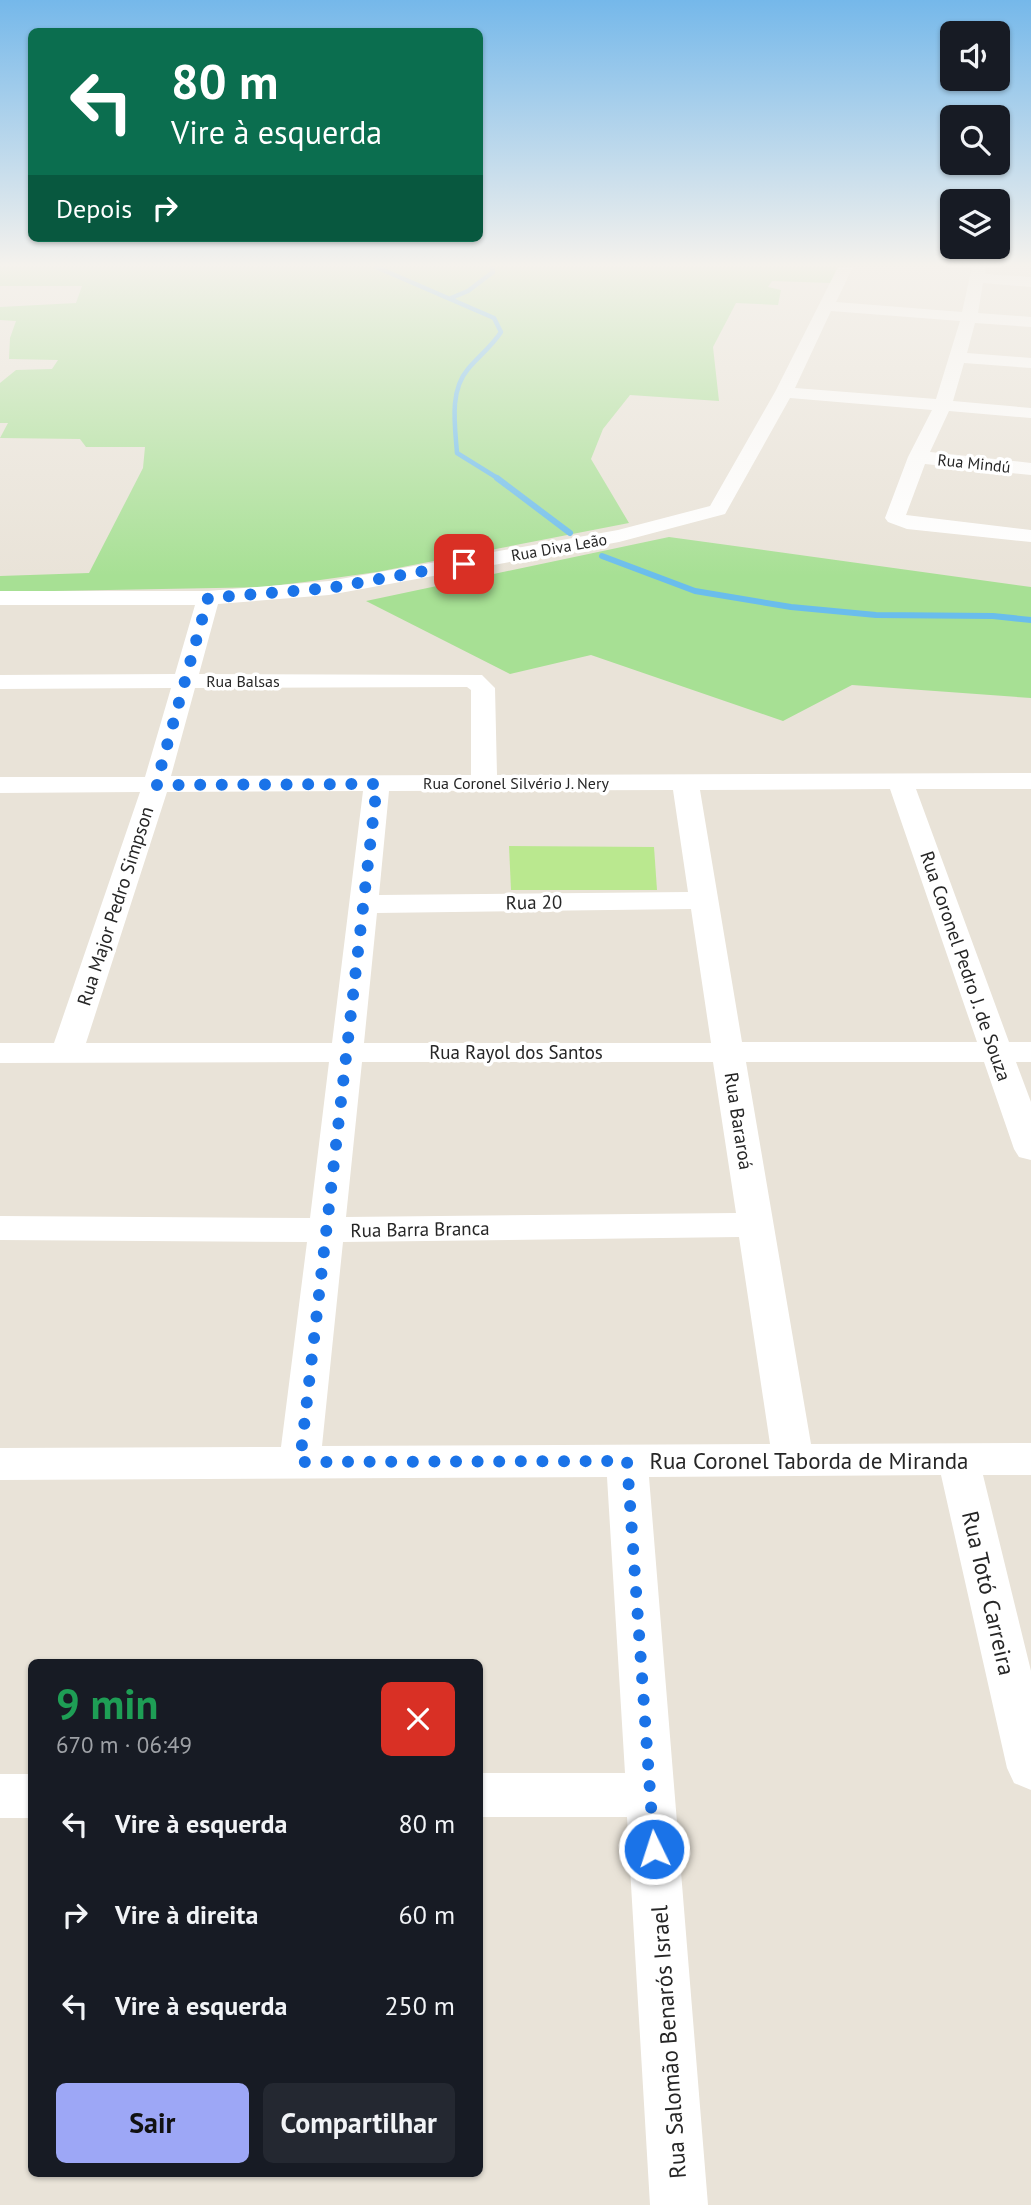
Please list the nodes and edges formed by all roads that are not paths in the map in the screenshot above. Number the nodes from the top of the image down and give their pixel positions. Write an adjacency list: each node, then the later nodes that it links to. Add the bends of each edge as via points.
1 (795, 370): 3 (street, Rua Diva Leão)
2 (953, 370): 4 (street)
3 (784, 392): 4 (street); 10 (street, Rua Diva Leão, via 718,510 619,536 356,583)
4 (943, 405): 5 (street); 6 (street)
5 (1031, 413)
6 (918, 457): 7 (street, Rua Mindú); 8 (street, via 895,518 906,523)
7 (1031, 469)
8 (1031, 536)
9 (0, 598): 10 (street, Rua Diva Leão)
10 (208, 598): 11 (street, Rua Major Pedro Simpson)
11 (183, 681): 12 (street, Rua Balsas); 15 (street, Rua Balsas, via 473,680 483,688); 19 (street, Rua Major Pedro Simpson)
12 (0, 682)
13 (1031, 781): 16 (street, Rua Coronel Silvério J. Nery)
14 (685, 782): 15 (street, Rua Coronel Silvério J. Nery); 16 (street, Rua Coronel Silvério J. Nery); 20 (street, Rua Bararoá)
15 (484, 783): 17 (street, Rua Coronel Silvério J. Nery)
16 (901, 783): 24 (street, Rua Coronel Pedro J. de Souza)
17 (377, 784): 19 (street, Rua Coronel Silvério J. Nery); 21 (street)
18 (0, 785): 19 (street, Rua Coronel Silvério J. Nery)
19 (156, 785): 27 (street, Rua Major Pedro Simpson)
20 (704, 900): 21 (street, Rua 20); 22 (street, Rua Bararoá)
21 (364, 904): 23 (street)
22 (728, 1051): 23 (street, Rua Rayol dos Santos); 24 (street, Rua Rayol dos Santos); 29 (street, Rua Bararoá)
23 (347, 1052): 27 (street, Rua Rayol dos Santos); 31 (street)
24 (996, 1052): 25 (street, Rua Rayol dos Santos); 28 (street, Rua Coronel Pedro J. de Souza)
25 (1031, 1052)
26 (0, 1053): 27 (street, Rua Rayol dos Santos)
27 (67, 1053)
28 (1031, 1149)
29 (756, 1225): 31 (street, Rua Barra Branca); 34 (street, Rua Bararoá)
30 (0, 1228): 31 (street, Rua Barra Branca)
31 (326, 1230): 36 (street)
32 (958, 1459): 33 (street, Rua Coronel Taborda de Miranda); 34 (street, Rua Coronel Taborda de Miranda); 38 (street, Rua Totó Carreira)
33 (1031, 1459)
34 (793, 1460): 35 (street, Rua Coronel Taborda de Miranda)
35 (627, 1461): 36 (street, Rua Coronel Taborda de Miranda); 39 (street, Rua Salomão Benarós Israel)
36 (300, 1462): 37 (street, Rua Coronel Taborda de Miranda)
37 (0, 1464)
38 (1031, 1768)
39 (651, 1794): 40 (street); 43 (street, Rua Salomão Benarós Israel)
40 (483, 1795)
41 (0, 1796): 42 (street)
42 (28, 1796)
43 (679, 2205)

